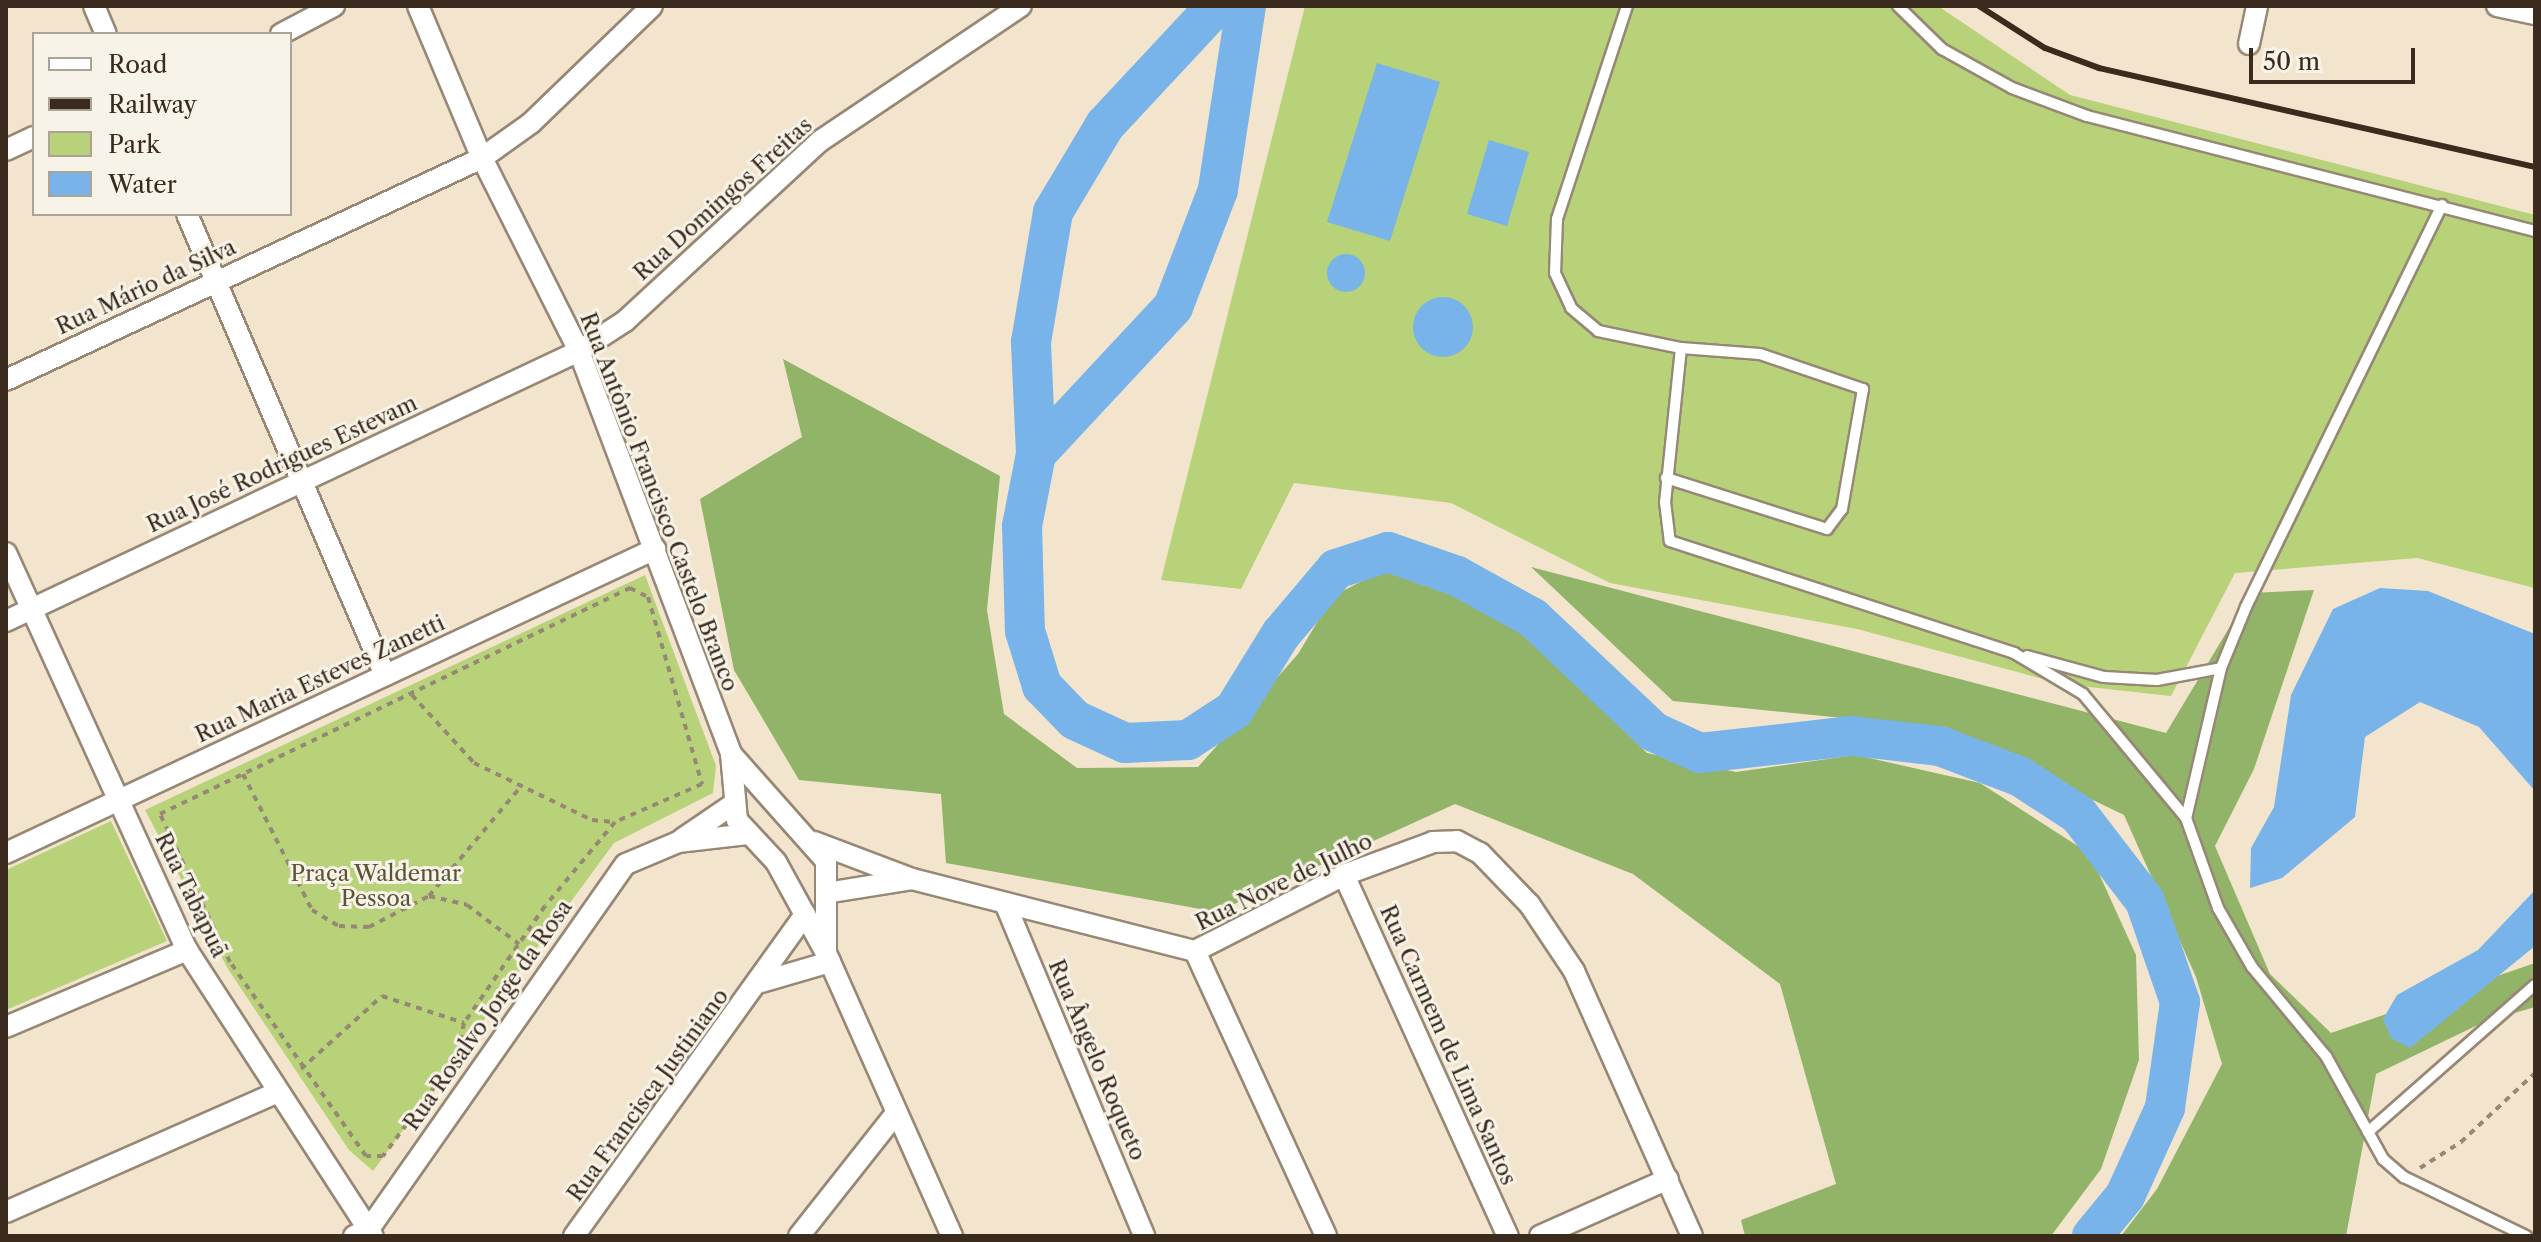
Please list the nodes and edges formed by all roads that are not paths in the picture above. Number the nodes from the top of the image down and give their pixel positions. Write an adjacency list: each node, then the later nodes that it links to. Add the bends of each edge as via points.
1 (94, 6): 11 (street)
2 (334, 6): 12 (street)
3 (418, 6): 16 (street, Rua Antônio Francisco Castelo Branco)
4 (652, 6): 16 (street, Rua Mário da Silva, via 531,123)
5 (1021, 6): 22 (street, Rua Domingos Freitas, via 820,141 625,321)
6 (1627, 6): 21 (lane, via 1557,219 1555,273 1571,308 1598,331)
7 (1898, 6): 17 (lane, via 1942,49 2012,88 2087,116)
8 (2257, 6): 13 (street)
9 (2497, 6): 10 (street)
10 (2535, 14)
11 (105, 32)
12 (285, 32)
13 (2249, 44)
14 (32, 138): 15 (street)
15 (6, 150)
16 (482, 158): 20 (street, Rua Mário da Silva); 22 (street, Rua Antônio Francisco Castelo Branco)
17 (2442, 205): 19 (lane); 31 (lane)
18 (188, 216): 20 (street)
19 (2535, 231)
20 (217, 280): 23 (street, Rua Mário da Silva); 25 (street)
21 (1681, 348): 24 (lane); 24 (lane, via 1760,354 1863,389 1842,509 1827,529)
22 (579, 351): 25 (street, Rua José Rodrigues Estevam); 26 (street, Rua Antônio Francisco Castelo Branco)
23 (6, 380)
24 (1666, 478): 30 (lane, via 1670,541)
25 (304, 480): 28 (street, Rua José Rodrigues Estevam); 32 (street)
26 (655, 549): 32 (street, Rua Maria Esteves Zanetti); 33 (street, Rua Antônio Francisco Castelo Branco)
27 (6, 553): 28 (street, Rua Tabapuã)
28 (32, 609): 29 (street, Rua José Rodrigues Estevam); 34 (street, Rua Tabapuã)
29 (6, 621)
30 (2014, 653): 31 (lane, via 2104,677 2157,680); 36 (lane, via 2083,694)
31 (2221, 668): 36 (lane)
32 (385, 675): 34 (street, Rua Maria Esteves Zanetti)
33 (731, 754): 35 (street, Rua Antônio Francisco Castelo Branco); 39 (street, Rua Antônio Francisco Castelo Branco, via 756,789)
34 (120, 800): 40 (street, Rua Maria Esteves Zanetti); 46 (street, Rua Tabapuã)
35 (732, 805): 37 (street, Rua Antônio Francisco Castelo Branco); 38 (street, Rua Rosalvo Jorge da Rosa)
36 (2186, 818): 54 (lane, via 2218,908 2252,967 2312,1036)
37 (748, 834): 38 (street, Rua Rosalvo Jorge da Rosa); 45 (street, Rua Antônio Francisco Castelo Branco, via 776,862)
38 (678, 842): 57 (street, Rua Rosalvo Jorge da Rosa, via 644,852 612,879)
39 (814, 842): 42 (street, Rua Nove de Julho); 43 (street, Rua Antônio Francisco Castelo Branco)
40 (6, 853)
41 (1344, 875): 47 (street, Rua Nove de Julho); 55 (street, Rua Nove de Julho, via 1433,842 1457,841 1480,853 1530,905 1574,971); 63 (street, Rua Carmem de Lima Santos)
42 (912, 879): 43 (street); 44 (street, Rua Nove de Julho)
43 (832, 892): 48 (street, Rua Antônio Francisco Castelo Branco)
44 (1005, 903): 47 (street, Rua Nove de Julho); 61 (street, Rua Ângelo Roqueto)
45 (805, 914): 48 (street, Rua Antônio Francisco Castelo Branco); 49 (street, Rua Francisca Justiniano)
46 (187, 950): 51 (street); 52 (street, Rua Tabapuã)
47 (1195, 951): 62 (street)
48 (828, 957): 49 (street, Rua Francisca Justiniano); 53 (street, Rua Antônio Francisco Castelo Branco)
49 (761, 982): 58 (street, Rua Francisca Justiniano)
50 (2535, 985): 54 (lane)
51 (6, 1027)
52 (278, 1092): 56 (street); 57 (street, Rua Tabapuã)
53 (896, 1113): 59 (street); 60 (street, Rua Antônio Francisco Castelo Branco)
54 (2368, 1132): 66 (lane, via 2404,1177)
55 (1668, 1179): 64 (street); 65 (street, Rua Nove de Julho)
56 (6, 1212)
57 (365, 1234)
58 (574, 1236)
59 (799, 1236)
60 (952, 1236)
61 (1144, 1236)
62 (1326, 1236)
63 (1508, 1236)
64 (1540, 1236)
65 (1692, 1236)
66 (2526, 1236)

